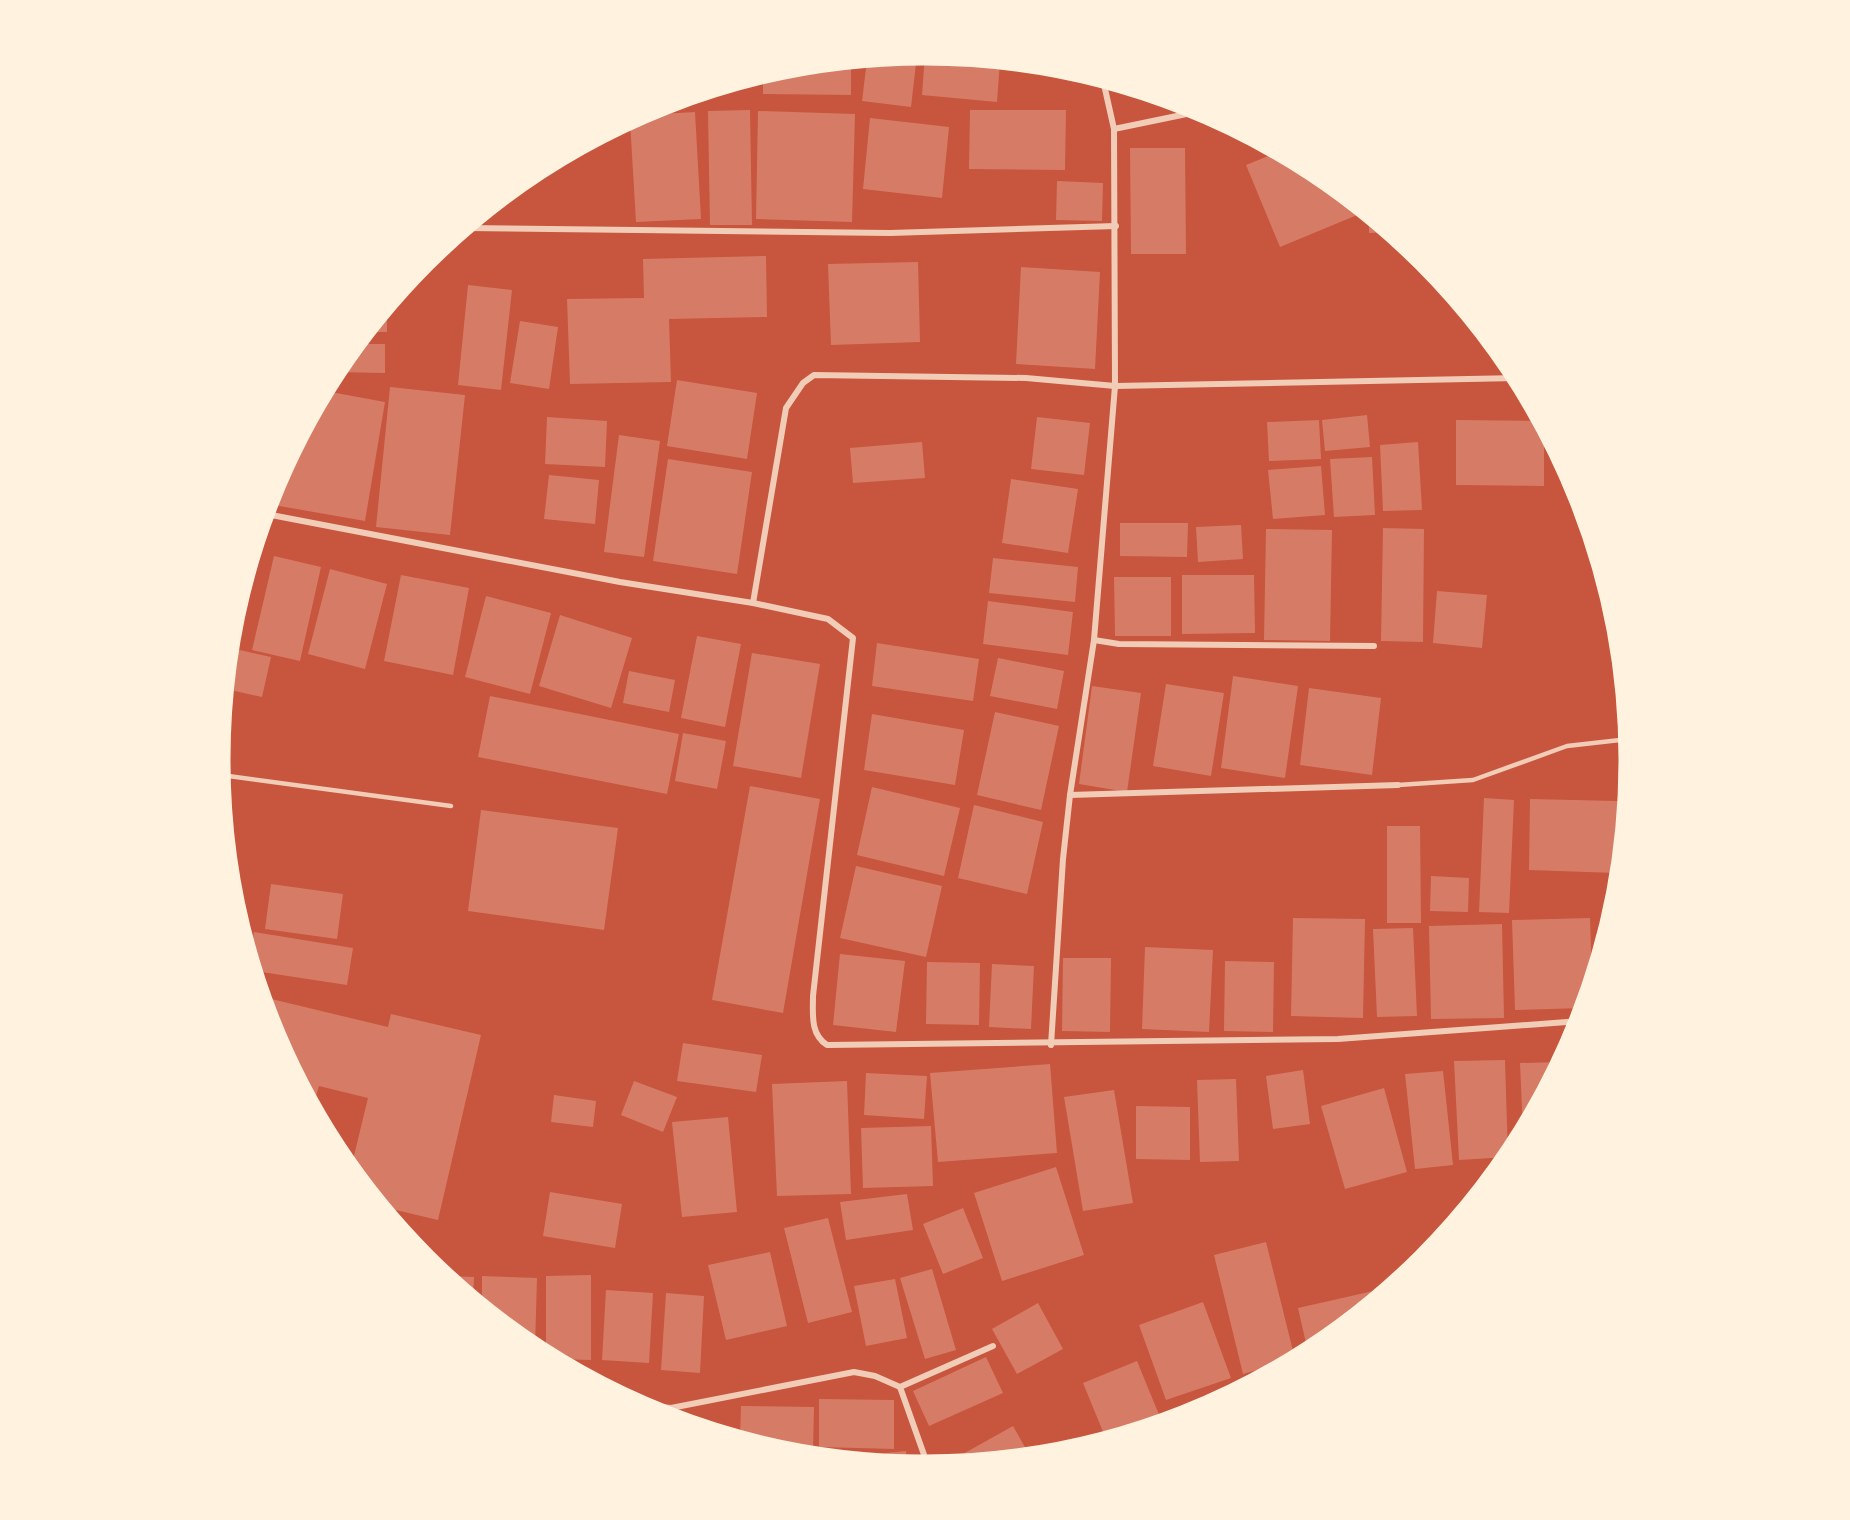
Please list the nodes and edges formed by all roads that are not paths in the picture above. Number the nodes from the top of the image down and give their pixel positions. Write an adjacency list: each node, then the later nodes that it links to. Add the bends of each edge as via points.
1 (1105, 88): 3 (street)
2 (1185, 115): 3 (street)
3 (1114, 129): 4 (street)
4 (1116, 226): 5 (street, via 890,233); 7 (street)
5 (477, 228)
6 (1506, 378): 7 (street)
7 (1115, 386): 9 (street, via 1026,378 814,375 803,383 786,408); 10 (street)
8 (274, 516): 9 (street, via 620,582)
9 (753, 603): 18 (street, via 828,619 853,638 813,996 814,1030 820,1041 827,1045)
10 (1094, 640): 11 (street, via 1119,644); 15 (street)
11 (1374, 646)
12 (1620, 740): 14 (lane, via 1567,746 1473,780)
13 (230, 776): 16 (lane)
14 (1398, 784): 15 (street)
15 (1070, 795): 18 (street)
16 (452, 806)
17 (1570, 1022): 18 (street, via 1338,1039)
18 (1051, 1045)
19 (993, 1346): 20 (street)
20 (900, 1387): 21 (street, via 854,1372); 22 (street)
21 (672, 1408)
22 (924, 1456)

